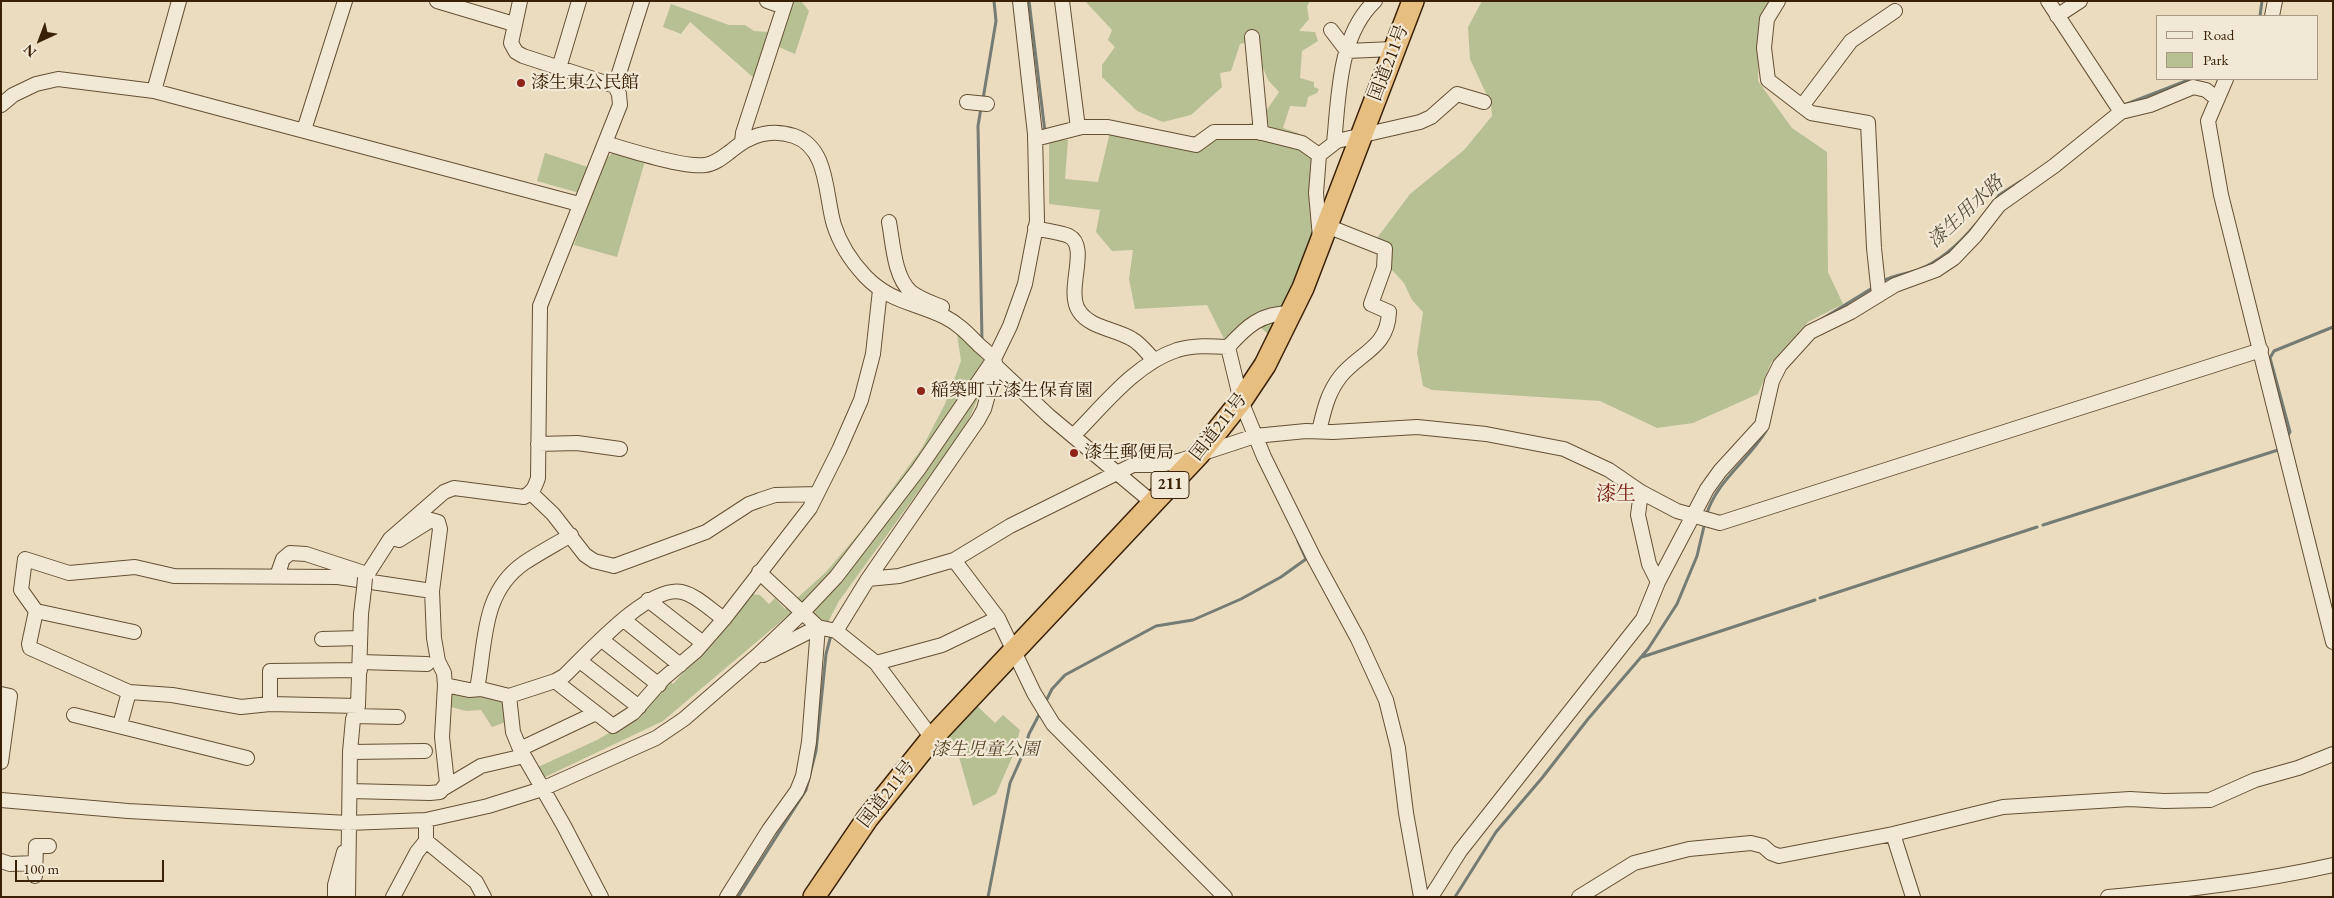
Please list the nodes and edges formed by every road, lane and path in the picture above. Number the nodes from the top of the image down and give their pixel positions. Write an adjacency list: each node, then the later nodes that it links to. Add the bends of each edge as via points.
1 (179, 1): 29 (street)
2 (345, 1): 38 (street)
3 (437, 1): 16 (street)
4 (520, 1): 21 (street)
5 (579, 1): 26 (street)
6 (642, 1): 28 (street)
7 (767, 1): 17 (street)
8 (1020, 1): 41 (street)
9 (1062, 1): 37 (street)
10 (1375, 1): 25 (street, via 1358,21)
11 (1413, 1): 24 (highway, 国道211号 / 211)
12 (1778, 1): 35 (street, via 1767,19 1765,69 1768,80)
13 (2048, 1): 20 (street)
14 (2080, 1): 20 (street)
15 (2275, 1): 19 (street)
16 (460, 4): 21 (street)
17 (785, 4): 42 (street)
18 (1895, 11): 35 (street, via 1851,41)
19 (2272, 15)
20 (2057, 16): 36 (street)
21 (514, 24): 26 (street, via 511,43 516,52)
22 (1331, 30): 25 (street)
23 (1252, 37): 39 (street)
24 (1393, 49): 25 (street); 40 (highway, 国道211号 / 211)
25 (1347, 51): 44 (street)
26 (559, 68): 28 (street)
27 (2225, 80): 30 (street)
28 (615, 86): 43 (street, via 620,105)
29 (154, 91): 34 (street, via 58,79 36,84); 38 (street)
30 (2216, 98): 36 (street, via 2206,90 2193,87 2150,105); 55 (street, via 2208,122 2221,195)
31 (967, 102): 33 (street)
32 (1484, 102): 40 (street, via 1457,94 1420,122)
33 (987, 104)
34 (1, 105)
35 (1802, 106): 51 (street, via 1811,113 1868,123)
36 (2121, 112): 51 (street, via 1999,205 1954,258 1936,270 1895,284)
37 (1078, 128): 39 (street, via 1108,127 1196,144 1214,132); 41 (street)
38 (304, 130): 46 (street)
39 (1260, 133): 45 (street, via 1302,143)
40 (1361, 134): 44 (street); 49 (highway, 国道211号 / 211)
41 (1035, 139): 48 (street)
42 (742, 142): 43 (street, via 719,160 706,165 691,165); 50 (street, via 780,132 797,137 814,151 824,176 840,240 865,276)
43 (605, 143): 46 (street)
44 (1334, 143): 45 (street)
45 (1320, 155): 49 (street, via 1316,193)
46 (579, 204): 62 (street, via 540,306)
47 (889, 222): 53 (street, via 904,283 922,299 942,307)
48 (1035, 228): 56 (street, via 1068,236 1076,242 1079,249 1074,289 1078,310 1083,316 1132,338); 57 (street, via 1019,304)
49 (1323, 235): 52 (highway, 国道211号 / 211); 59 (street, via 1385,249 1384,268 1371,304 1389,312 1389,322 1382,339 1341,376 1328,395)
50 (880, 290): 53 (street); 68 (street, via 873,354 861,400)
51 (1879, 295): 70 (street, via 1810,332 1789,354 1772,381 1762,425 1720,471)
52 (1290, 313): 54 (street, via 1274,313 1261,318 1246,327); 58 (highway, 国道211号 / 211)
53 (939, 315): 57 (street, via 963,330)
54 (1228, 346): 56 (street, via 1199,346); 58 (street)
55 (2260, 350): 70 (street, via 1720,523); 92 (street)
56 (1154, 360): 60 (street)
57 (995, 362): 60 (street); 76 (street, via 984,409 978,420); 82 (street, via 854,555)
58 (1242, 401): 61 (street); 64 (highway, 国道211号 / 211)
59 (1319, 431): 61 (street); 66 (street, via 1417,427 1486,434 1564,449 1609,470)
60 (1073, 436): 65 (street)
61 (1255, 436): 64 (street); 141 (street, via 1386,700 1398,748)
62 (538, 444): 63 (street); 67 (street, via 538,478)
63 (620, 449)
64 (1199, 454): 65 (street, via 1161,465 1133,465); 69 (highway, 国道211号 / 211)
65 (1116, 472): 69 (street); 73 (street, via 1010,526)
66 (1641, 492): 70 (street); 78 (street, via 1638,515 1649,564)
67 (531, 493): 71 (street); 72 (street, via 514,497 454,488 444,492 390,539)
68 (817, 494): 71 (street, via 775,495 760,500 706,532 614,566 585,555); 74 (street, via 810,508)
69 (1153, 503): 94 (highway, 国道211号 / 211)
70 (1693, 516): 78 (street)
71 (571, 535): 104 (street, via 523,564 499,589 486,621)
72 (379, 554): 77 (street); 79 (street, via 426,522 435,520 440,529)
73 (954, 560): 76 (street, via 899,576); 83 (street)
74 (759, 572): 82 (street); 84 (street)
75 (278, 576): 77 (street, via 283,559 290,553 306,554); 79 (street, via 338,577); 81 (street, via 174,576 134,567 70,573 25,559 21,590)
76 (868, 579): 88 (street)
77 (365, 580): 89 (street)
78 (1658, 582): 142 (street, via 1643,619 1630,639 1460,851)
79 (432, 590): 103 (street, via 434,638)
80 (648, 600): 84 (street, via 672,592 686,592); 85 (street); 93 (street)
81 (36, 611): 87 (street); 105 (street, via 30,648)
82 (802, 613): 86 (street); 96 (street)
83 (998, 618): 94 (street); 98 (street, via 942,645)
84 (724, 619): 93 (street)
85 (624, 620): 91 (street); 99 (street)
86 (818, 627): 88 (street); 96 (street); 138 (street, via 809,742 803,776 797,791)
87 (134, 632)
88 (836, 632): 98 (street)
89 (360, 638): 90 (street); 100 (street)
90 (322, 639)
91 (602, 640): 95 (street); 102 (street)
92 (2333, 642)
93 (703, 643): 99 (street)
94 (1014, 649): 115 (highway, 国道211号 / 211); 140 (street, via 1034,693 1053,724)
95 (580, 661): 101 (street); 109 (street)
96 (751, 661): 123 (street, via 684,719 656,738)
97 (427, 664): 100 (street)
98 (876, 664): 115 (street)
99 (680, 665): 102 (street)
100 (360, 666): 108 (street, via 270,671); 110 (street)
101 (555, 681): 107 (street); 111 (street)
102 (659, 684): 109 (street)
103 (446, 685): 104 (street); 122 (street, via 442,737 447,783)
104 (477, 689): 107 (street)
105 (129, 692): 108 (street, via 172,695 241,707); 114 (street)
106 (1, 694): 121 (street, via 10,696)
107 (509, 696): 118 (street, via 513,732)
108 (270, 704): 110 (street)
109 (639, 707): 111 (street, via 612,726)
110 (356, 711): 113 (street); 117 (street)
111 (596, 713): 118 (street)
112 (74, 715): 114 (street)
113 (398, 717)
114 (120, 725): 120 (street)
115 (932, 738): 139 (highway, 国道211号 / 211, via 867,819)
116 (425, 751): 117 (street)
117 (350, 752): 124 (street)
118 (522, 753): 122 (street, via 480,766); 123 (street)
119 (2333, 754): 128 (street, via 2255,780 2210,800 2130,799 2003,807)
120 (247, 758)
121 (1, 762)
122 (444, 788): 124 (street, via 440,792 424,794)
123 (542, 789): 126 (street); 137 (street)
124 (350, 791): 127 (street)
125 (1, 800): 127 (street)
126 (426, 820): 127 (street); 129 (street)
127 (348, 830): 133 (street); 134 (street)
128 (1893, 834): 143 (street, via 1779,856 1751,843 1689,849 1634,863); 144 (street)
129 (426, 841): 135 (street); 136 (street, via 476,882)
130 (49, 846): 131 (street, via 36,846 35,870)
131 (1, 861)
132 (2333, 865): 145 (street, via 2191,890)
133 (335, 897)
134 (348, 897)
135 (393, 897)
136 (484, 897)
137 (601, 897)
138 (727, 897)
139 (814, 897)
140 (1226, 897)
141 (1421, 897)
142 (1431, 897)
143 (1580, 897)
144 (1913, 897)
145 (2108, 897)

